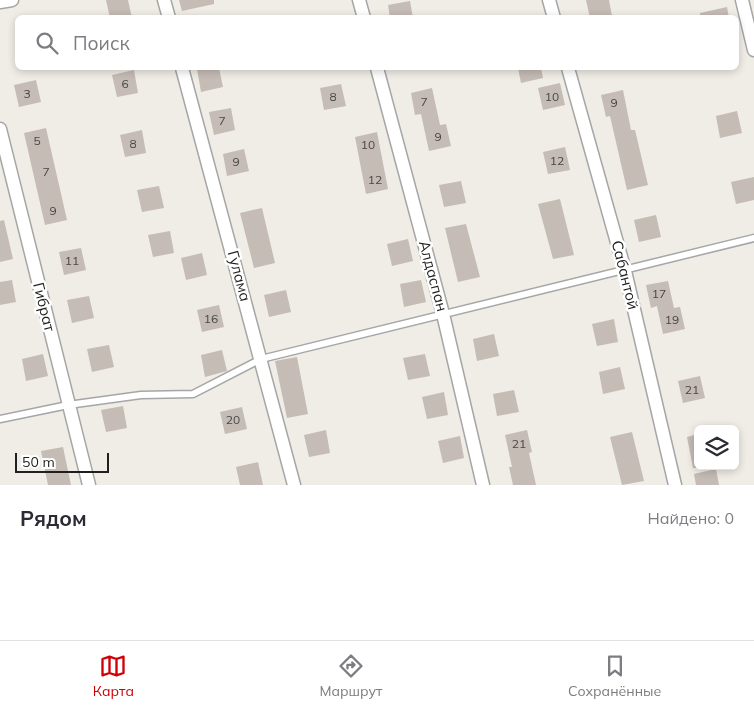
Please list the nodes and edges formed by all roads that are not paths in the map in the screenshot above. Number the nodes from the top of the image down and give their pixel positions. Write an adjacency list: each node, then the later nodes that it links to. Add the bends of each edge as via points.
1 (12, 0): 6 (street)
2 (164, 0): 7 (street)
3 (359, 0): 8 (street)
4 (549, 0): 9 (street)
5 (742, 0): 10 (street)
6 (0, 2)
7 (168, 15)
8 (363, 15)
9 (553, 15)
10 (754, 50)
11 (183, 70): 18 (street, Гулама)
12 (378, 70): 17 (street, Алдаспан)
13 (569, 70): 16 (street, Сабантой)
14 (0, 129): 19 (street, Гибрат)
15 (754, 238): 16 (lane)
16 (625, 271): 17 (lane); 24 (street, Сабантой)
17 (443, 314): 18 (lane); 23 (street, Алдаспан)
18 (262, 359): 19 (lane, via 193,394 140,395); 22 (street, Гулама)
19 (68, 405): 20 (lane); 21 (street, Гибрат)
20 (0, 419)
21 (89, 485)
22 (294, 485)
23 (483, 485)
24 (676, 485)

